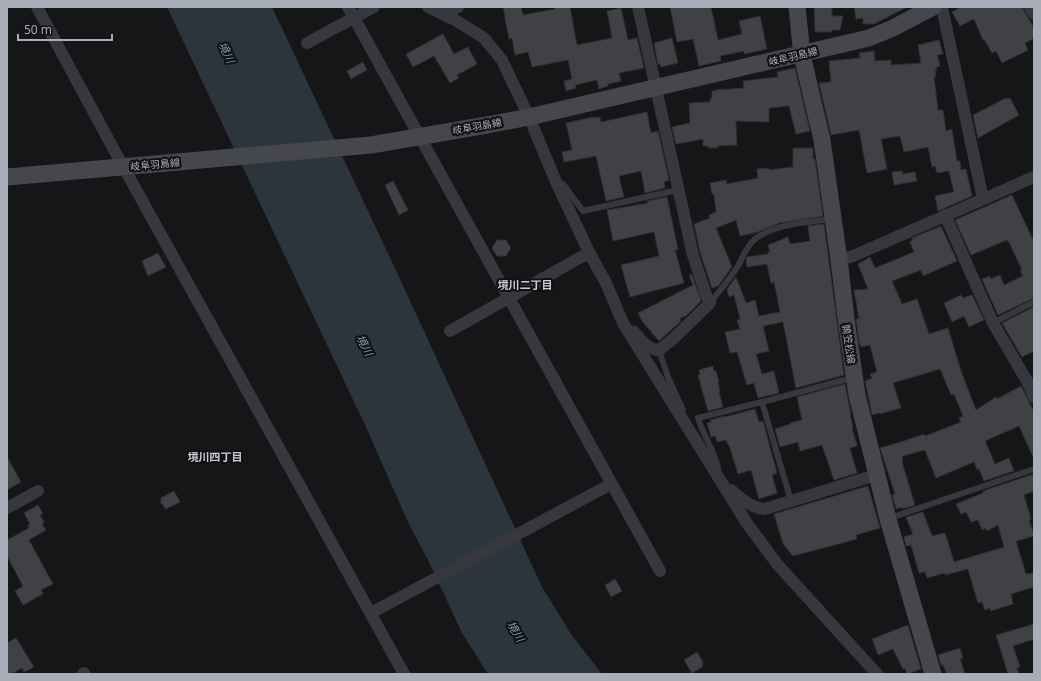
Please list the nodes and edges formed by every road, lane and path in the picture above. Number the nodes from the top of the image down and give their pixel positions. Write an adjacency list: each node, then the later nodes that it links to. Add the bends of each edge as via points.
1 (36, 7): 47 (street)
2 (348, 7): 12 (street)
3 (374, 7): 12 (street)
4 (428, 7): 10 (street)
5 (638, 7): 15 (street)
6 (796, 7): 14 (main road, 鶉笠松線)
7 (933, 7): 14 (main road, 岐阜羽島線, via 869,38)
8 (941, 7): 21 (street)
9 (1030, 7): 11 (street)
10 (450, 10): 16 (street, via 484,38 502,60)
11 (1034, 14)
12 (354, 18): 13 (street); 26 (street)
13 (306, 44)
14 (802, 55): 15 (main road, 岐阜羽島線); 23 (main road, 鶉笠松線, via 822,140)
15 (656, 87): 16 (main road, 岐阜羽島線); 20 (street)
16 (530, 117): 17 (main road, 岐阜羽島線, bridge, via 371,145); 19 (street)
17 (7, 177)
18 (1034, 177): 21 (street)
19 (557, 184): 20 (lane, via 563,184 584,211); 24 (street)
20 (678, 190): 28 (street, via 693,255)
21 (983, 199): 22 (street)
22 (945, 215): 25 (street); 30 (street)
23 (833, 219): 25 (main road, 鶉笠松線); 28 (lane, via 788,226 770,231 755,240)
24 (590, 254): 26 (street); 29 (street)
25 (840, 260): 33 (main road, 鶉笠松線)
26 (508, 298): 31 (street); 40 (street)
27 (1034, 302): 30 (lane)
28 (710, 303): 32 (street)
29 (623, 323): 32 (street, via 628,324 642,341 654,350); 36 (street)
30 (993, 323): 34 (street)
31 (450, 331)
32 (659, 350): 36 (lane, via 685,414)
33 (854, 379): 35 (lane); 39 (main road, 鶉笠松線)
34 (1034, 397)
35 (762, 402): 38 (lane, via 698,418 718,467); 43 (lane)
36 (680, 415): 38 (street)
37 (1034, 469): 45 (lane)
38 (717, 474): 41 (street)
39 (876, 475): 43 (street); 45 (main road, 鶉笠松線)
40 (611, 484): 46 (street); 47 (street)
41 (724, 486): 43 (street, via 756,509); 49 (street, via 746,522 777,564)
42 (38, 491): 44 (street)
43 (791, 502)
44 (7, 508)
45 (888, 519): 50 (main road, 鶉笠松線)
46 (660, 571)
47 (370, 614): 48 (street)
48 (404, 674)
49 (877, 674)
50 (933, 674)

